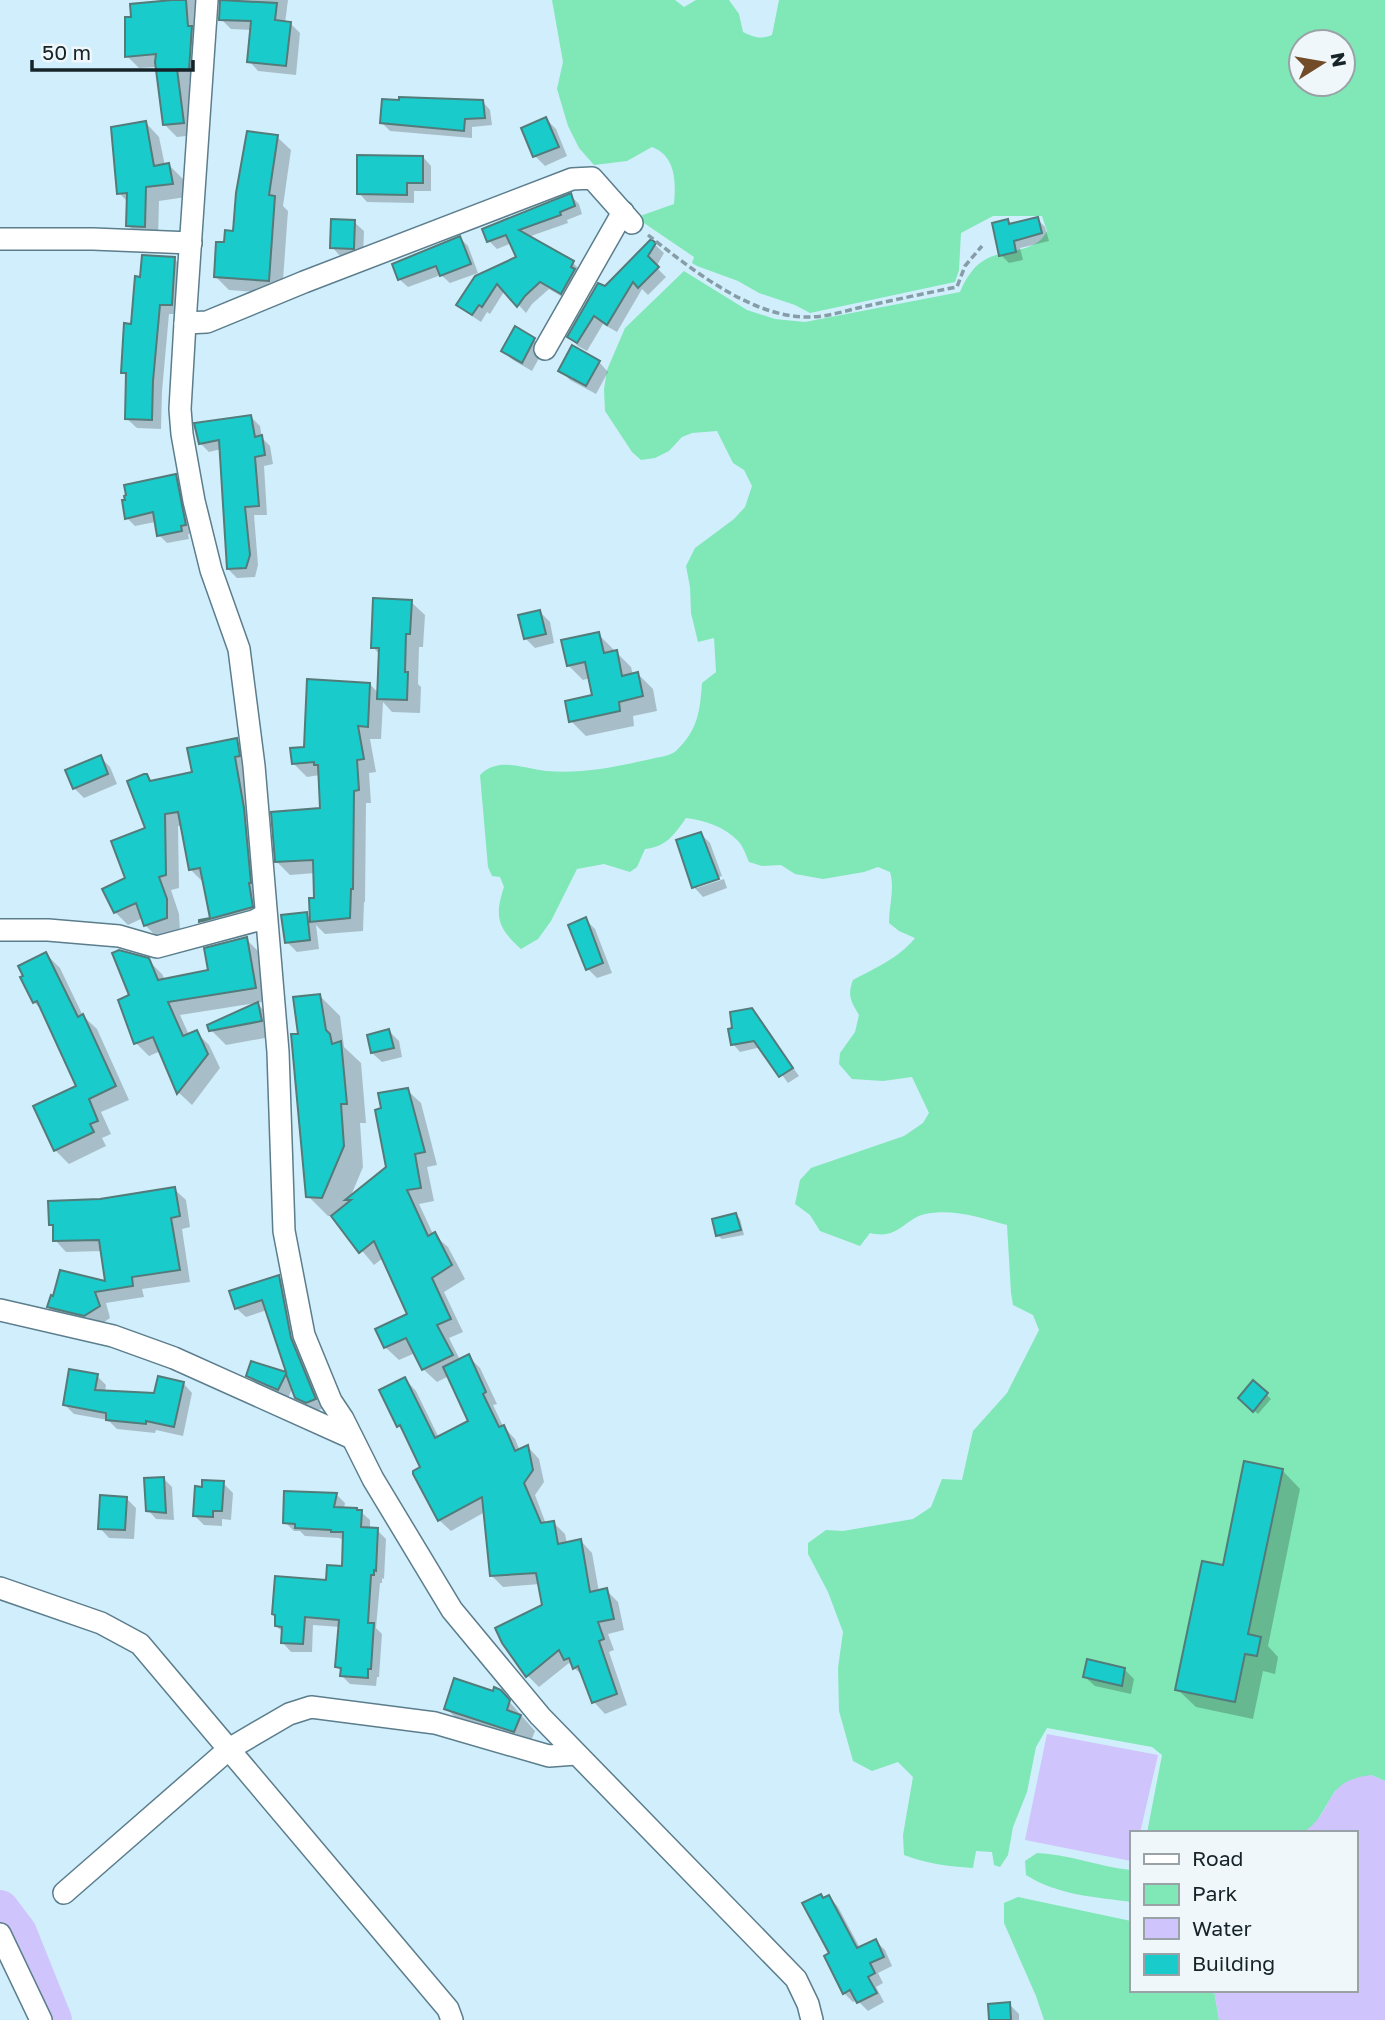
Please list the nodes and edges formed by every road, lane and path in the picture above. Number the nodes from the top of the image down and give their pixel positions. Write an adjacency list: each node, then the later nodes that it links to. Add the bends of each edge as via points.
1 (207, 0): 4 (street)
2 (628, 217): 5 (path, via 690,268 729,292 757,305 809,317 957,286 965,266); 6 (street, via 592,178 572,179 207,322); 7 (street)
3 (0, 239): 4 (street)
4 (191, 243): 6 (street)
5 (982, 246)
6 (185, 323): 8 (street, via 180,409 185,460 211,570 239,649 254,766)
7 (545, 349)
8 (265, 915): 9 (street, via 157,947 119,936); 11 (street, via 278,1052 284,1231 304,1335)
9 (0, 930)
10 (3, 1318): 11 (street, via 113,1336 174,1358)
11 (352, 1438): 14 (street, via 452,1610)
12 (0, 1588): 13 (street, via 101,1623 140,1644)
13 (229, 1749): 14 (street, via 289,1714 311,1707 435,1723 549,1756); 15 (street); 18 (street, via 448,2009)
14 (576, 1754): 19 (street, via 796,1979)
15 (64, 1894)
16 (0, 1934): 17 (street)
17 (41, 2020)
18 (452, 2020)
19 (811, 2020)

